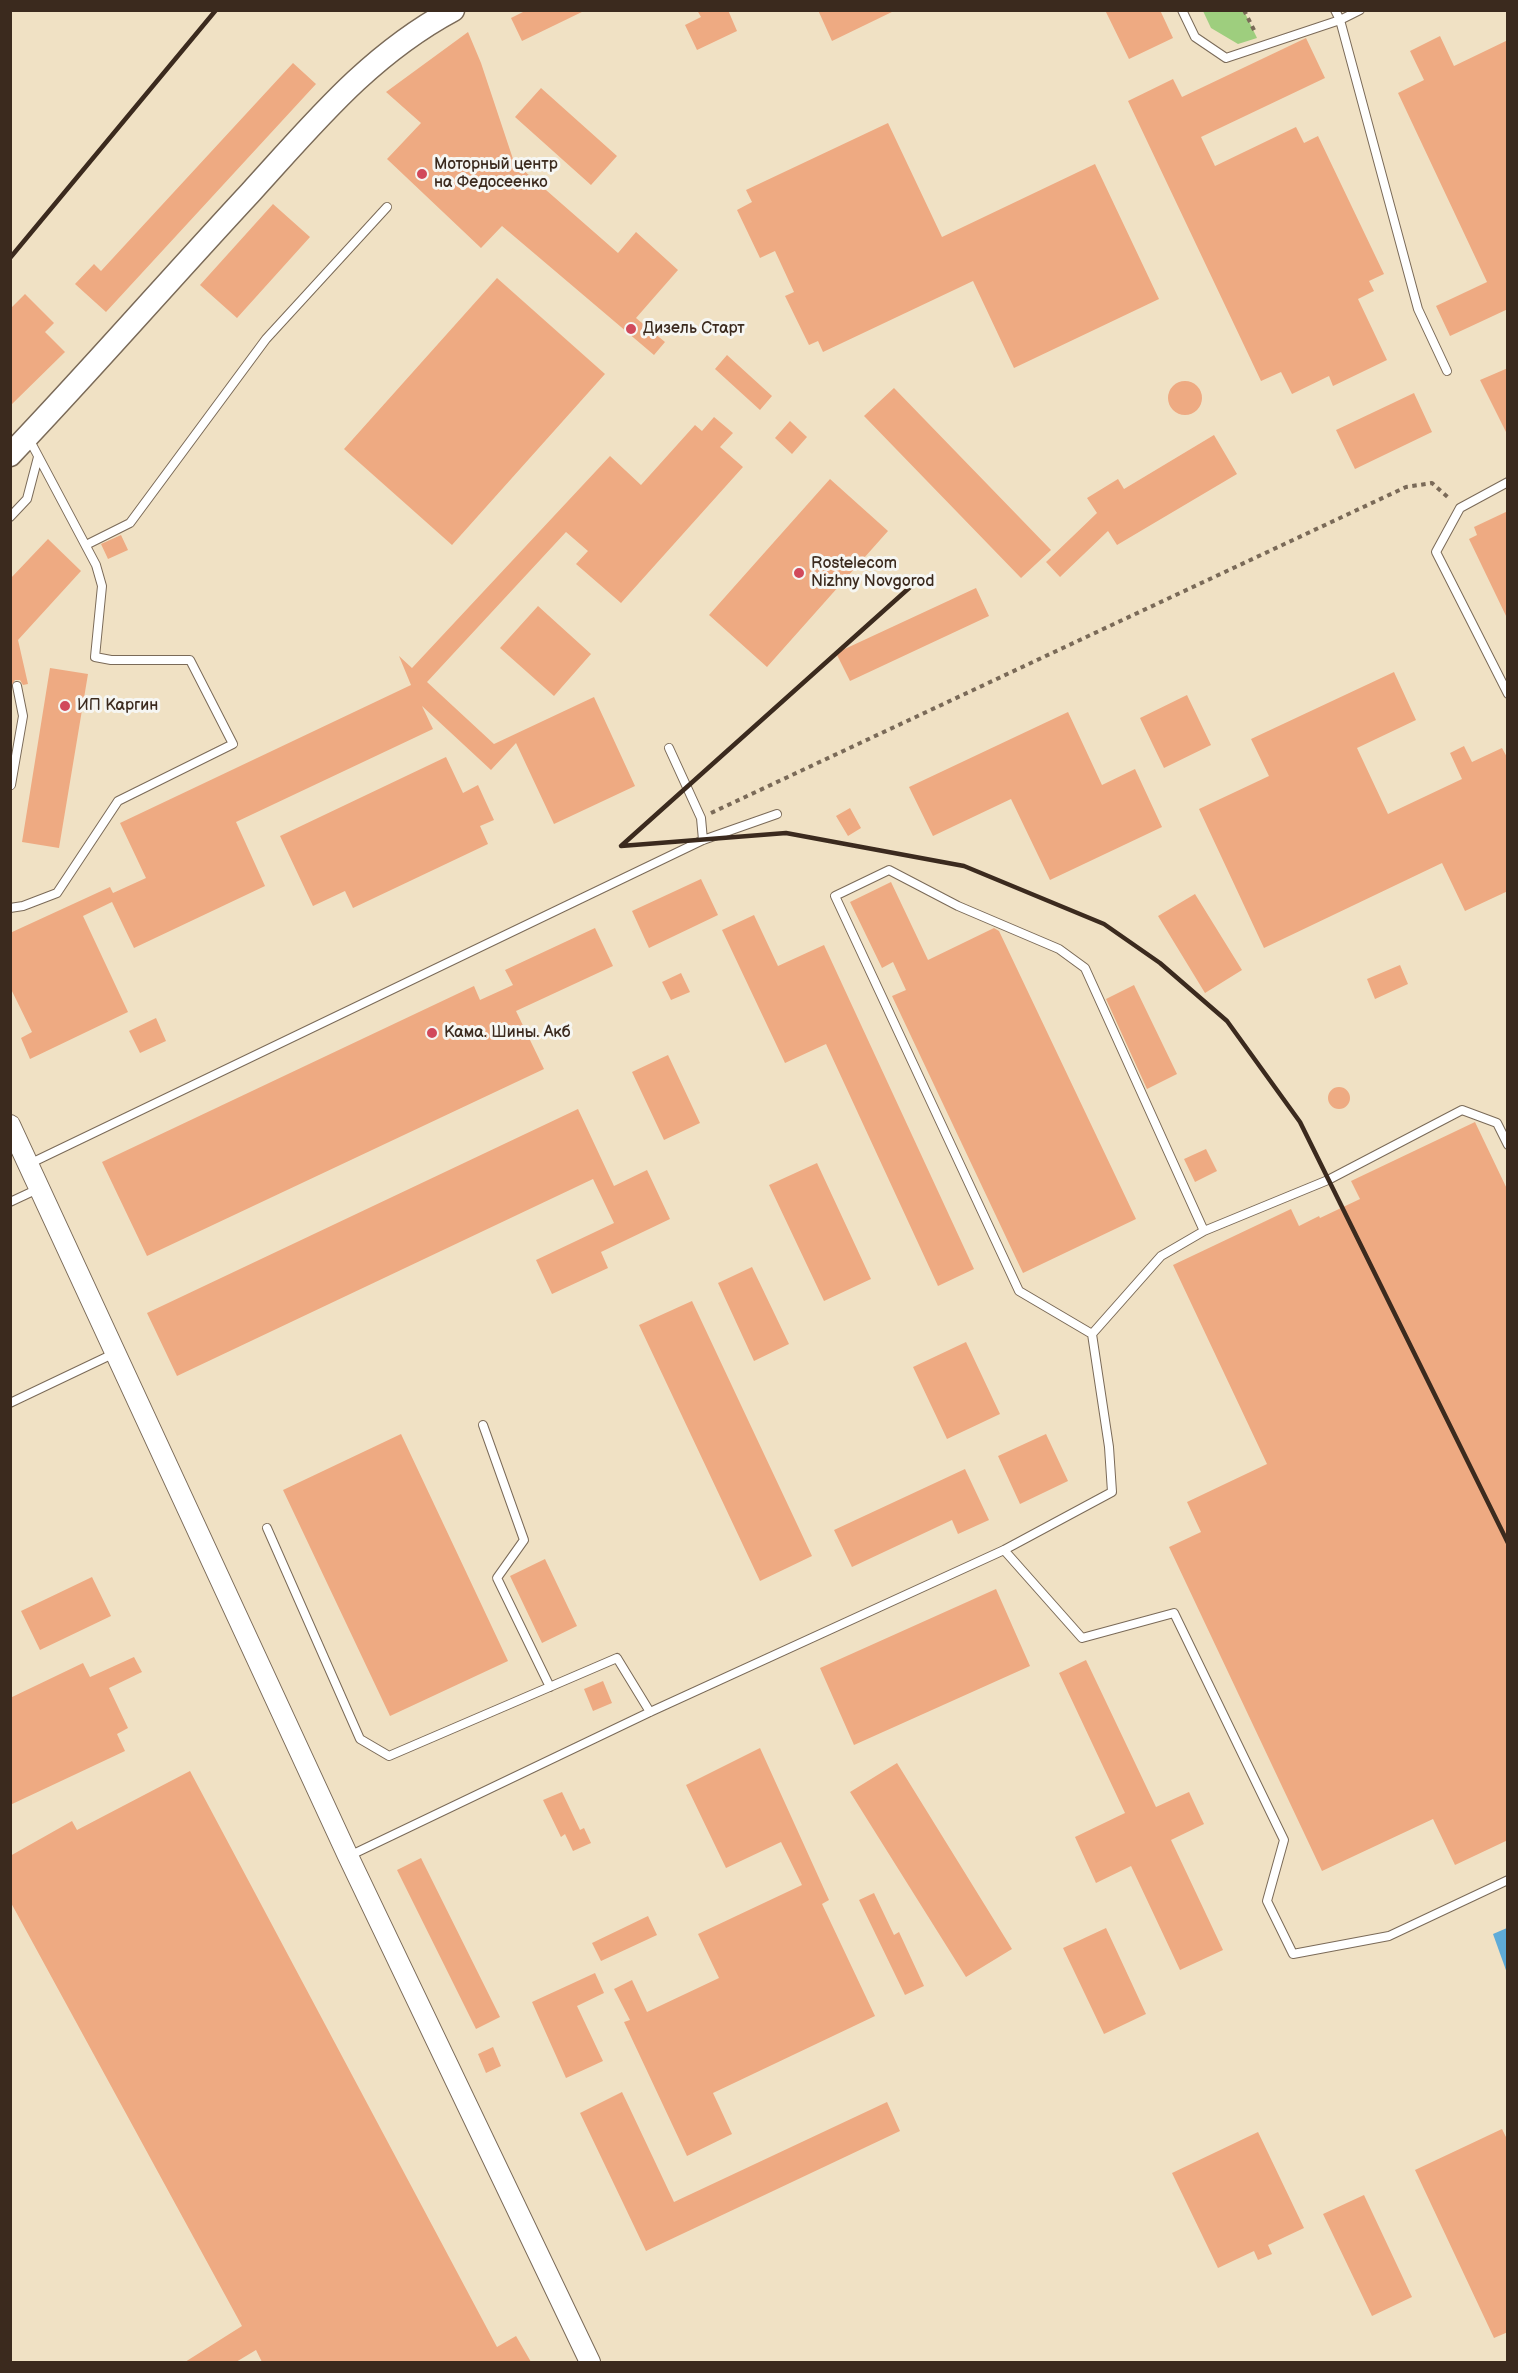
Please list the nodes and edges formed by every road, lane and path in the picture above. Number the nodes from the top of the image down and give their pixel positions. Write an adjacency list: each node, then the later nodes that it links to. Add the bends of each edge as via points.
1 (453, 10): 10 (main road, via 392,49 350,84)
2 (1182, 10): 7 (lane, via 1196,37 1226,58)
3 (1244, 10): 7 (path)
4 (1335, 10): 6 (lane)
5 (1360, 10): 6 (lane)
6 (1340, 20): 7 (lane); 9 (lane, via 1418,309)
7 (1262, 47)
8 (387, 207): 16 (lane, via 266,339 130,523)
9 (1447, 371)
10 (28, 436): 11 (main road); 12 (lane)
11 (10, 455)
12 (39, 457): 15 (lane, via 27,499); 16 (lane)
13 (1508, 482): 14 (lane)
14 (1460, 508): 18 (lane, via 1436,552); 22 (path, via 1432,483 1406,488)
15 (10, 518)
16 (86, 545): 24 (lane, via 102,586 95,657 190,660 233,744 118,801 57,893)
17 (17, 686): 20 (lane, via 23,716)
18 (1508, 694)
19 (669, 748): 22 (lane)
20 (11, 785)
21 (777, 814): 23 (lane)
22 (700, 818): 23 (lane)
23 (703, 840): 27 (lane)
24 (10, 908)
25 (10, 1125): 27 (street)
26 (1508, 1145): 30 (lane, via 1497,1123 1462,1110 1328,1180)
27 (28, 1164): 28 (street)
28 (40, 1188): 29 (lane); 32 (street)
29 (10, 1202)
30 (1204, 1231): 31 (lane, via 1161,1256); 31 (lane, via 1085,968 1059,950 958,906 889,870 835,896 1019,1291)
31 (1092, 1334): 36 (lane, via 1112,1492)
32 (116, 1353): 33 (lane); 39 (street)
33 (10, 1403)
34 (483, 1425): 37 (lane, via 525,1540 497,1578)
35 (267, 1528): 37 (lane, via 360,1739 389,1756)
36 (1004, 1550): 38 (lane); 40 (lane, via 1082,1638 1174,1613 1284,1840 1267,1901 1293,1954 1389,1936)
37 (550, 1687): 38 (lane, via 617,1658)
38 (650, 1712): 39 (lane)
39 (348, 1856): 41 (street)
40 (1508, 1880)
41 (591, 2362)

